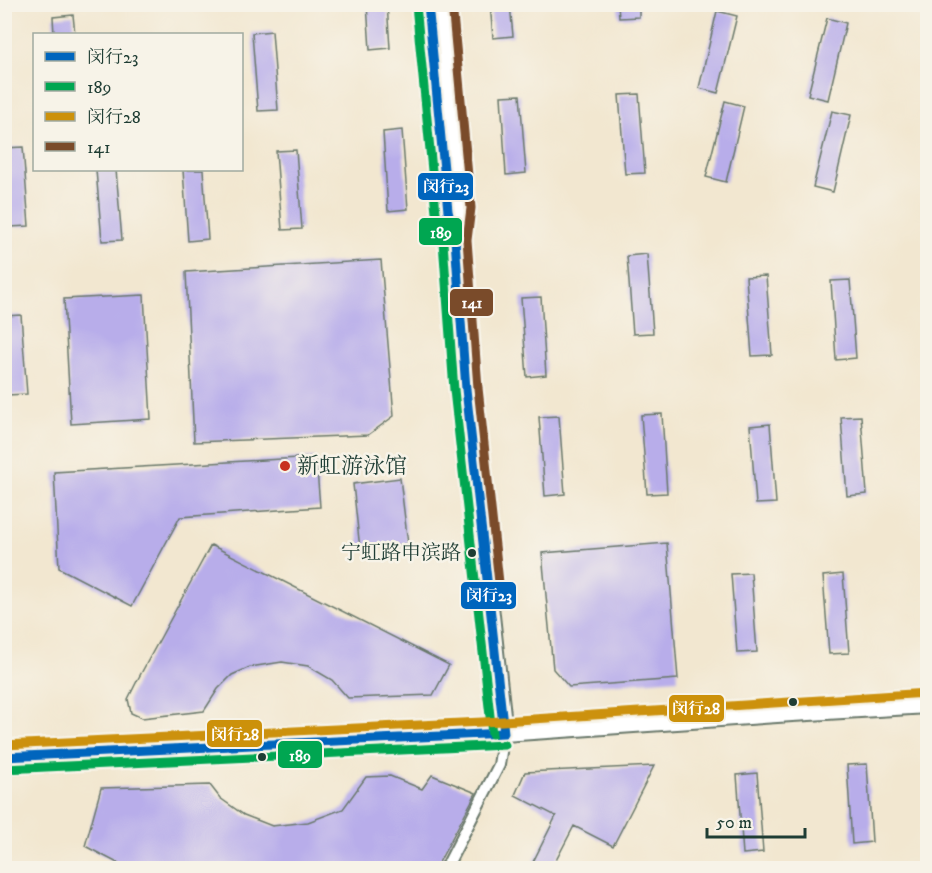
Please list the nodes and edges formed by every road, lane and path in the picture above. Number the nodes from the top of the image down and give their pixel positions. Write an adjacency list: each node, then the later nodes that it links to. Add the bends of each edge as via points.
1 (428, 4): 3 (main road, via 448,211)
2 (440, 4): 3 (main road, via 459,209)
3 (455, 240): 5 (main road, via 468,409)
4 (927, 705): 5 (main road)
5 (504, 733): 6 (main road); 7 (street, via 499,765)
6 (4, 758)
7 (446, 868)

